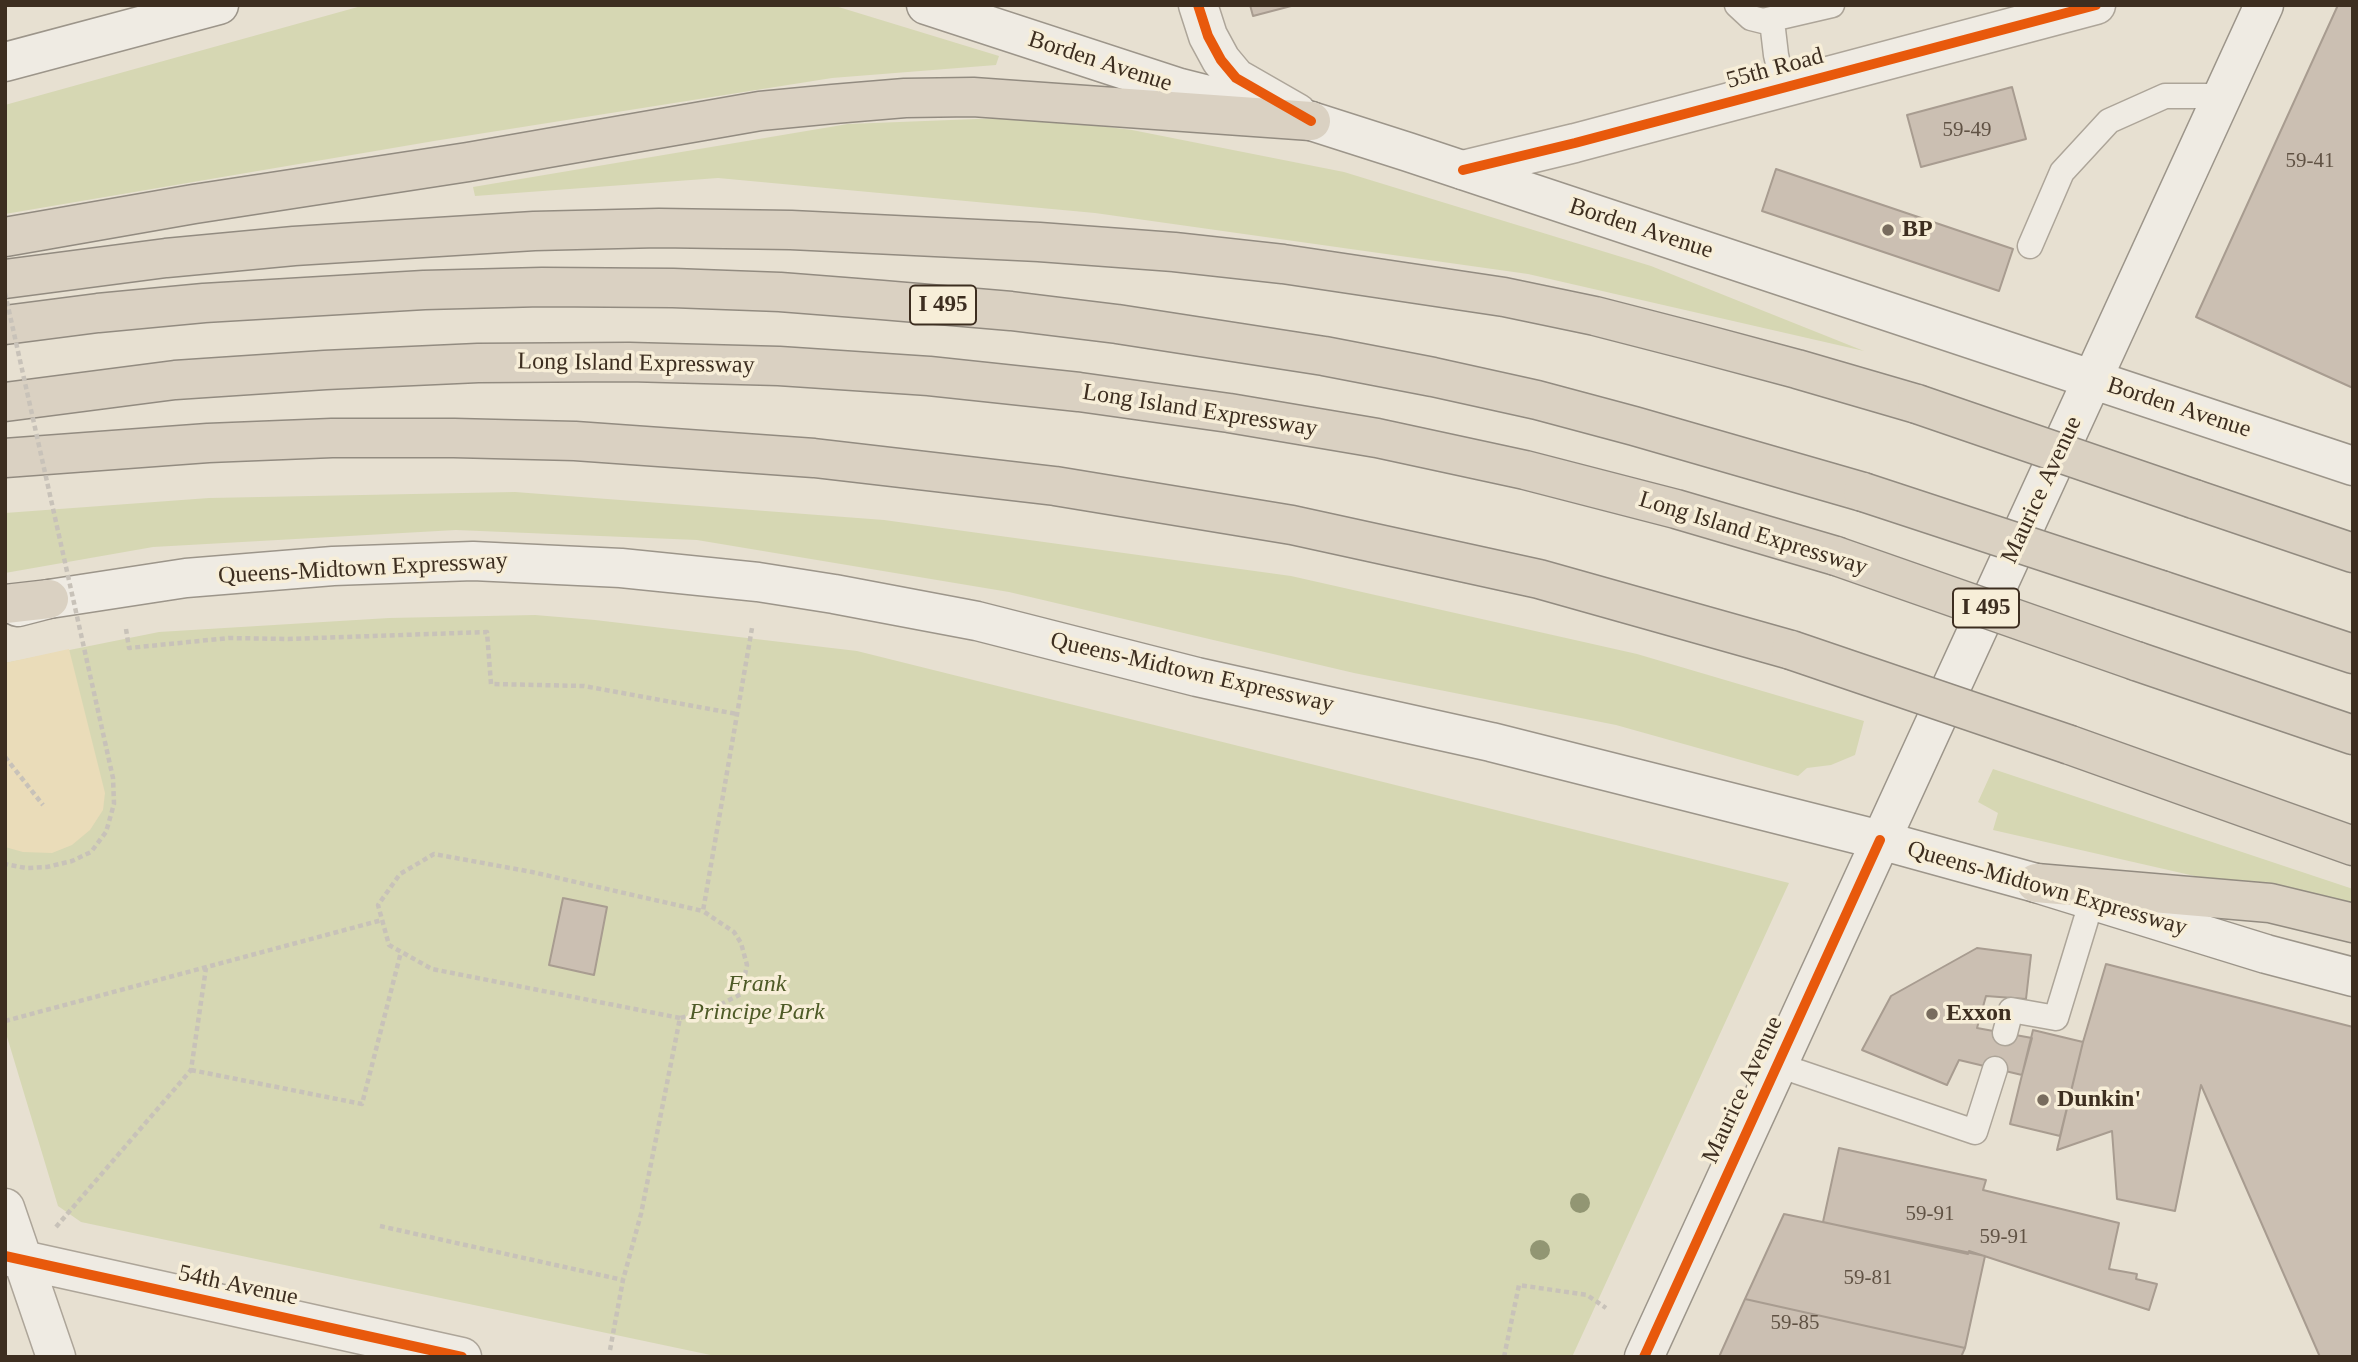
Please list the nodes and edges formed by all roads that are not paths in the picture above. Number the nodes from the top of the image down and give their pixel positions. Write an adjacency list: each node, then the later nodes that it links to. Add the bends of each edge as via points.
1 (219, 5): 8 (main road)
2 (926, 5): 13 (main road, Borden Avenue, via 1180,88)
3 (1198, 5): 13 (main road, via 1215,48 1236,78)
4 (1737, 5): 9 (lane, via 1751,18)
5 (1832, 5): 9 (lane)
6 (2096, 5): 11 (main road, 55th Road)
7 (2264, 5): 12 (main road, Maurice Avenue)
8 (170, 12): 10 (main road)
9 (1772, 21): 11 (lane)
10 (5, 62)
11 (1784, 88): 14 (main road, 55th Road)
12 (2223, 96): 16 (lane, via 2165,96 2109,121 2062,172); 19 (main road, Maurice Avenue)
13 (1311, 121): 14 (main road, Borden Avenue); 15 (highway, via 974,97 833,104 761,111)
14 (1463, 170): 19 (main road, Borden Avenue)
15 (5, 237)
16 (2030, 246)
17 (5, 279): 23 (highway, bridge, via 268,248 659,228 1052,243 1283,264 1504,297 1797,369 1917,404)
18 (5, 326): 27 (highway, I 495, bridge, via 204,303 542,287 780,292 1130,326 1433,377 1634,426 1863,492)
19 (2093, 379): 22 (main road, Borden Avenue); 29 (main road, Maurice Avenue)
20 (5, 402): 28 (highway, Long Island Expressway / I 495, bridge, via 175,380 325,369 629,362 929,376 1228,413 1377,438 1663,506 1836,556)
21 (5, 458): 30 (highway, bridge, via 332,438 588,442 814,458 1055,486 1292,525 1539,579 1791,650)
22 (2353, 466)
23 (2353, 553)
24 (49, 599): 25 (highway); 26 (main road, Queens-Midtown Expressway); 29 (main road, Queens-Midtown Expressway, via 186,578 404,562 548,563 758,582 977,621 1197,677 1491,742)
25 (5, 604)
26 (5, 610)
27 (2353, 654)
28 (2353, 735)
29 (1880, 840): 31 (main road, Queens-Midtown Expressway); 36 (main road, Maurice Avenue)
30 (2353, 846)
31 (2036, 883): 32 (main road, Queens-Midtown Expressway); 33 (highway, via 2270,903)
32 (2092, 900): 34 (main road, Queens-Midtown Expressway); 35 (lane, via 2056,1018 2011,1010)
33 (2353, 923)
34 (2353, 977)
35 (2005, 1033)
36 (1778, 1065): 37 (lane, via 1975,1132); 42 (main road, Maurice Avenue)
37 (1995, 1069)
38 (5, 1208): 39 (main road)
39 (15, 1258): 40 (main road); 41 (main road, 54th Avenue)
40 (56, 1357)
41 (463, 1357)
42 (1644, 1357)

